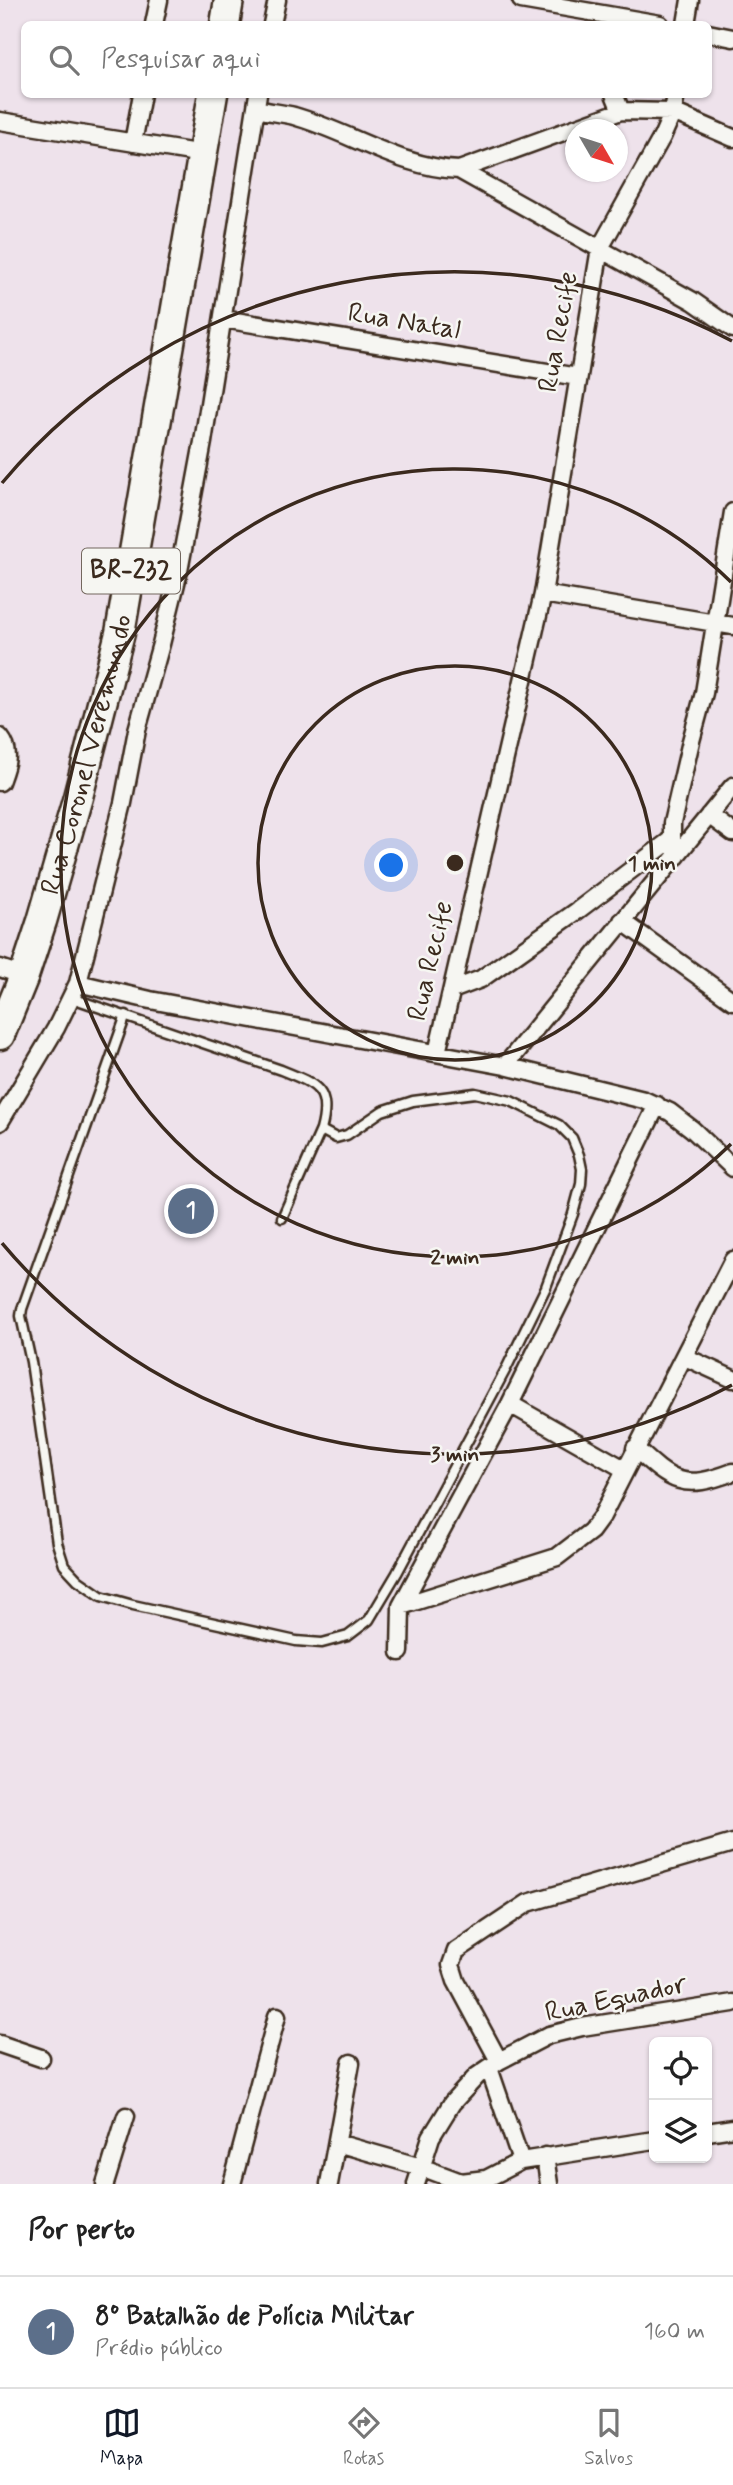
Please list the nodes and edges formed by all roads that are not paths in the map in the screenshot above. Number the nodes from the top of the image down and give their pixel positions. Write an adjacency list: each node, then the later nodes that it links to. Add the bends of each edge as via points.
1 (159, 0): 7 (street)
2 (229, 0): 8 (highway)
3 (277, 0): 9 (street)
4 (521, 0): 6 (street)
5 (690, 0): 11 (street)
6 (578, 11): 10 (street)
7 (155, 21)
8 (226, 21)
9 (273, 21)
10 (641, 21)
11 (686, 21)
12 (712, 34): 13 (street)
13 (733, 37)
14 (141, 98): 23 (street)
15 (212, 98): 24 (highway, Rua Coronel Veremundo / BR-232)
16 (616, 98): 19 (street)
17 (675, 98): 20 (street, Rua Recife)
18 (257, 102): 25 (street, via 427,166); 27 (street)
19 (621, 111): 20 (street); 25 (street)
20 (673, 111): 22 (street); 26 (street, Rua Recife, via 652,158)
21 (0, 121): 23 (street)
22 (733, 138)
23 (133, 143): 24 (street)
24 (203, 153): 42 (highway, Rua Coronel Veremundo / BR-232, via 120,633 78,797)
25 (459, 170): 26 (street)
26 (600, 248): 28 (street); 29 (street, Rua Recife)
27 (223, 319): 29 (street, Rua Natal); 43 (street, via 179,571)
28 (733, 329)
29 (578, 377): 31 (street, Rua Recife)
30 (733, 512): 32 (street)
31 (543, 594): 32 (street); 44 (street, Rua Recife)
32 (714, 623): 33 (street); 39 (street, via 704,693 678,794)
33 (733, 626)
34 (0, 737): 35 (street, via 9,760)
35 (0, 782)
36 (733, 786): 37 (street)
37 (709, 815): 38 (street); 40 (street)
38 (733, 833)
39 (672, 839): 40 (street); 44 (street, via 481,979)
40 (677, 856): 41 (street)
41 (622, 921): 45 (street); 49 (street)
42 (12, 972): 47 (highway, Rua Coronel Veremundo / BR-232)
43 (75, 990): 46 (lane); 48 (street); 51 (street)
44 (452, 990): 48 (street, Rua Recife)
45 (733, 1001)
46 (126, 1015): 52 (lane, via 304,1079 325,1101); 52 (lane, via 21,1316 57,1543 64,1565 101,1596 296,1641 322,1643 348,1636 369,1620 397,1573 547,1287 581,1184 579,1155 572,1138 559,1125 511,1101 475,1093 413,1101 382,1111 336,1138)
47 (0, 1035)
48 (436, 1053): 49 (street)
49 (505, 1066): 50 (street)
50 (657, 1105): 53 (street, via 692,1129); 58 (street)
51 (0, 1122)
52 (321, 1130): 54 (lane)
53 (733, 1168)
54 (282, 1218)
55 (733, 1260): 56 (street)
56 (685, 1357): 57 (street); 59 (street)
57 (733, 1379)
58 (510, 1404): 60 (street); 62 (street)
59 (635, 1448): 60 (street); 61 (street, via 662,1473 685,1483)
60 (624, 1469): 62 (street, via 591,1531 557,1557)
61 (733, 1472)
62 (401, 1606): 63 (street)
63 (400, 1652)
64 (733, 1843): 70 (street, via 528,1903 456,1951 451,1965 456,1981)
65 (733, 2003): 70 (street, Rua Equador, via 549,2035)
66 (277, 2016): 80 (street)
67 (0, 2044): 68 (street)
68 (41, 2058)
69 (351, 2063): 75 (street)
70 (494, 2065): 77 (street); 78 (street, Rua Equador, via 452,2103 431,2137)
71 (126, 2116): 79 (street)
72 (733, 2128): 73 (street)
73 (712, 2131)
74 (649, 2141): 76 (street)
75 (337, 2143): 78 (street); 81 (street)
76 (545, 2156): 77 (street); 83 (street)
77 (521, 2161): 78 (street, via 486,2179 461,2182)
78 (421, 2168): 82 (street, Rua Equador)
79 (105, 2184)
80 (232, 2184)
81 (329, 2184)
82 (416, 2184)
83 (549, 2184)

